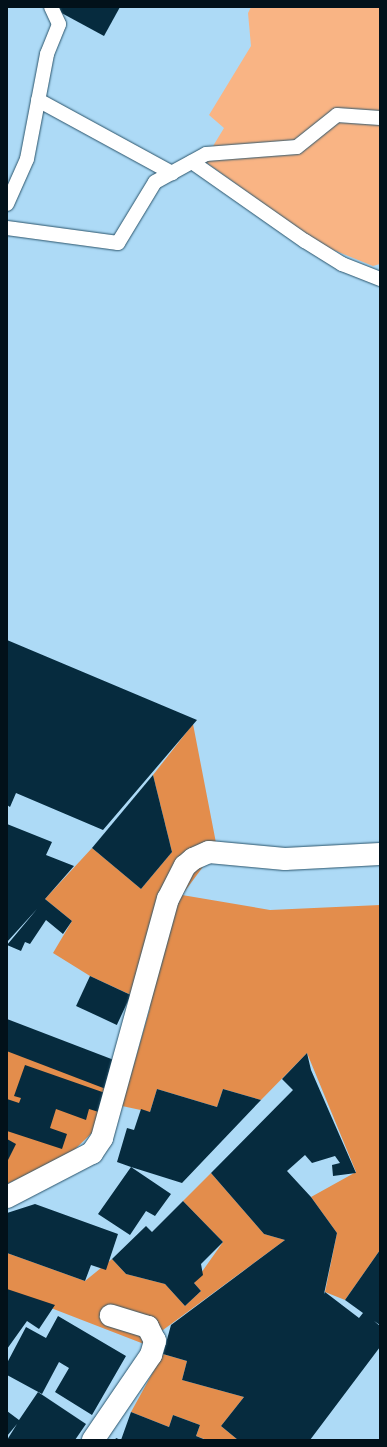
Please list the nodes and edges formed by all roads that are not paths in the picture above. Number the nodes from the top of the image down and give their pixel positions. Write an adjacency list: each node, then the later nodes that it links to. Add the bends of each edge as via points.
1 (51, 7): 2 (lane, via 59,24 47,54)
2 (38, 100): 5 (lane); 6 (lane, via 27,159)
3 (380, 118): 4 (lane, via 337,115 297,147 206,154)
4 (192, 162): 5 (lane); 8 (lane, via 305,241 342,264)
5 (172, 173): 7 (lane, via 155,182 118,243)
6 (7, 204)
7 (7, 228)
8 (380, 279)
9 (380, 854): 10 (street, via 284,859 209,852 193,859 186,866 168,899 102,1138 92,1153)
10 (7, 1196)
11 (111, 1316): 12 (street, via 148,1327 155,1341 151,1355)
12 (93, 1440)

